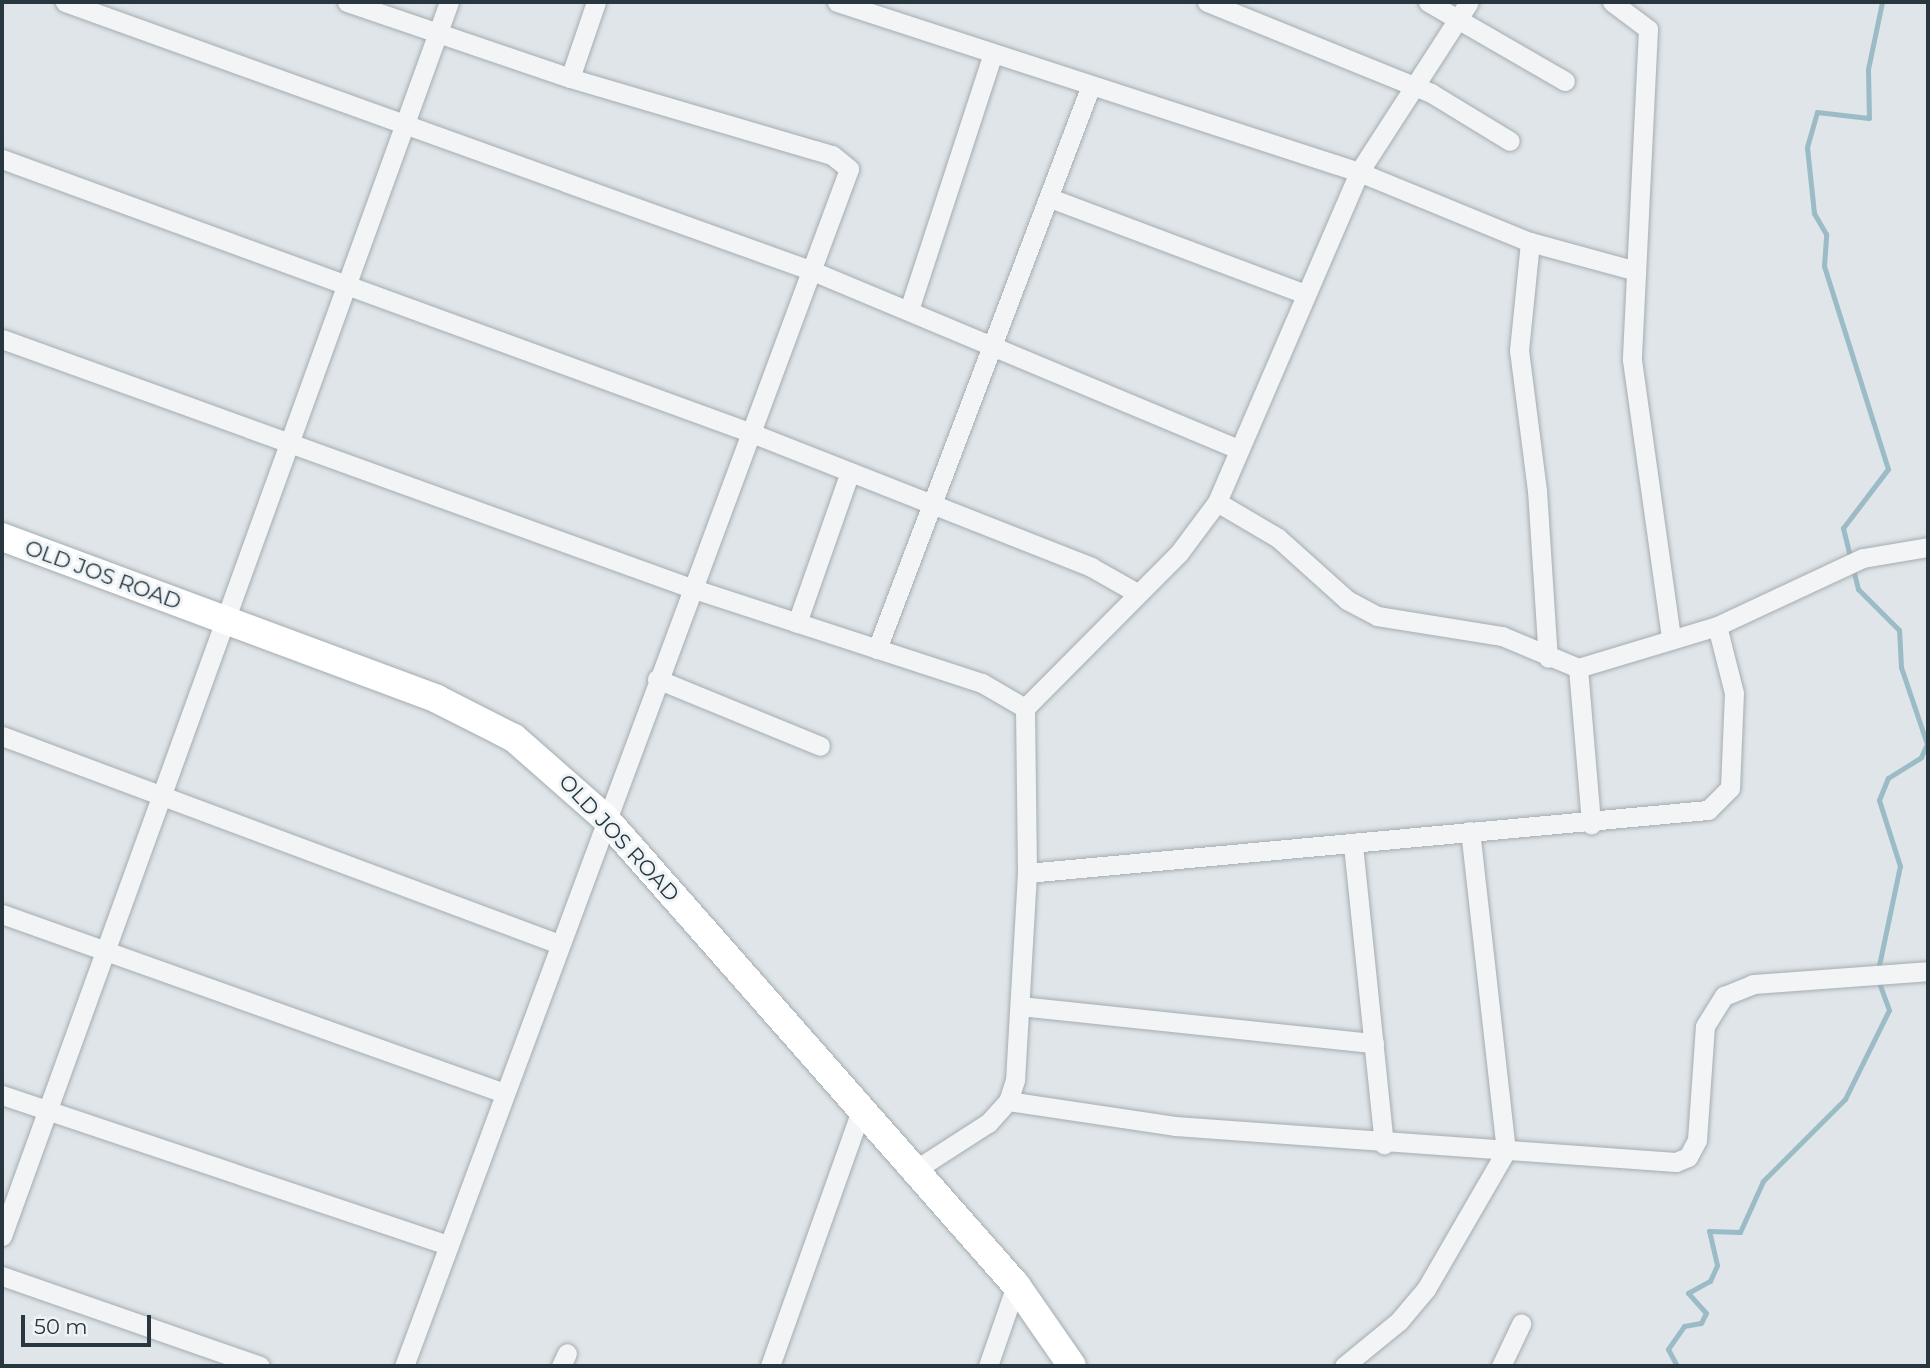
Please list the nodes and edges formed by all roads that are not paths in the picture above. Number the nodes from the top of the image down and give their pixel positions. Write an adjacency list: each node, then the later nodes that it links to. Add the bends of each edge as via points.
1 (65, 2): 17 (street)
2 (348, 2): 11 (street)
3 (449, 2): 11 (street)
4 (596, 2): 13 (street)
5 (837, 2): 12 (street)
6 (1207, 2): 16 (street)
7 (1428, 2): 10 (street)
8 (1469, 2): 10 (street)
9 (1612, 2): 24 (street, via 1648,29)
10 (1457, 21): 14 (street); 16 (street)
11 (438, 34): 13 (street); 17 (street)
12 (993, 52): 15 (street); 27 (street)
13 (570, 78): 23 (street, via 847,162 847,179)
14 (1565, 81)
15 (1091, 85): 20 (street); 21 (street)
16 (1416, 89): 18 (street, via 1454,104); 20 (street)
17 (404, 128): 23 (street); 25 (street)
18 (1510, 141)
19 (2, 159): 25 (street)
20 (1359, 172): 22 (street); 26 (street)
21 (1050, 198): 26 (street); 29 (street)
22 (1531, 242): 24 (street); 45 (street, via 1519,350 1537,490)
23 (810, 270): 27 (street); 30 (street)
24 (1633, 270): 43 (street, via 1638,426)
25 (344, 289): 30 (street); 31 (street)
26 (1305, 294): 32 (street)
27 (909, 310): 29 (street)
28 (2, 339): 31 (street)
29 (996, 345): 32 (street); 35 (street)
30 (749, 432): 33 (street); 38 (street)
31 (290, 445): 38 (street); 40 (street)
32 (1237, 449): 34 (street)
33 (850, 472): 35 (street); 41 (street)
34 (1217, 502): 39 (street); 45 (street, via 1278,538 1347,600 1377,616 1502,636)
35 (935, 505): 39 (street, via 1091,567); 44 (street)
36 (2, 537): 40 (main road, OLD JOS ROAD)
37 (1928, 547): 42 (street, via 1864,558)
38 (691, 588): 41 (street); 47 (street)
39 (1138, 593): 48 (street)
40 (227, 621): 51 (street); 52 (main road, OLD JOS ROAD, via 470,714 525,747)
41 (797, 623): 44 (street)
42 (1717, 626): 43 (street); 53 (street, via 1734,693 1730,788 1724,800 1708,810)
43 (1671, 639): 46 (street)
44 (877, 649): 48 (street, via 982,683)
45 (1548, 658): 46 (street)
46 (1578, 668): 53 (street)
47 (657, 679): 50 (street); 52 (street)
48 (1025, 708): 56 (street)
49 (2, 736): 51 (street)
50 (820, 746)
51 (163, 799): 58 (street); 59 (street)
52 (604, 817): 58 (street); 66 (main road, OLD JOS ROAD)
53 (1591, 824): 54 (street)
54 (1470, 831): 55 (street); 69 (street)
55 (1353, 845): 56 (street); 62 (street)
56 (1027, 873): 61 (street)
57 (2, 915): 59 (street)
58 (559, 944): 63 (street)
59 (107, 953): 63 (street); 67 (street)
60 (1928, 971): 69 (street, via 1753,984 1724,996 1705,1026 1698,1140 1688,1157 1663,1162)
61 (1020, 1006): 62 (street); 65 (street)
62 (1374, 1043): 68 (street)
63 (504, 1093): 72 (street)
64 (2, 1095): 67 (street)
65 (1009, 1101): 68 (street, via 1175,1126); 70 (street, via 988,1123)
66 (860, 1110): 70 (main road, OLD JOS ROAD); 78 (street)
67 (48, 1112): 71 (street); 72 (street)
68 (1384, 1144): 69 (street)
69 (1506, 1152): 81 (street, via 1426,1289 1399,1321)
70 (915, 1170): 74 (main road, OLD JOS ROAD)
71 (2, 1236)
72 (449, 1245): 77 (street)
73 (2, 1276): 76 (street)
74 (1016, 1285): 79 (street); 80 (main road, OLD JOS ROAD)
75 (1521, 1324): 82 (street)
76 (260, 1366)
77 (404, 1366)
78 (770, 1366)
79 (988, 1366)
80 (1072, 1366)
81 (1344, 1366)
82 (1502, 1366)

